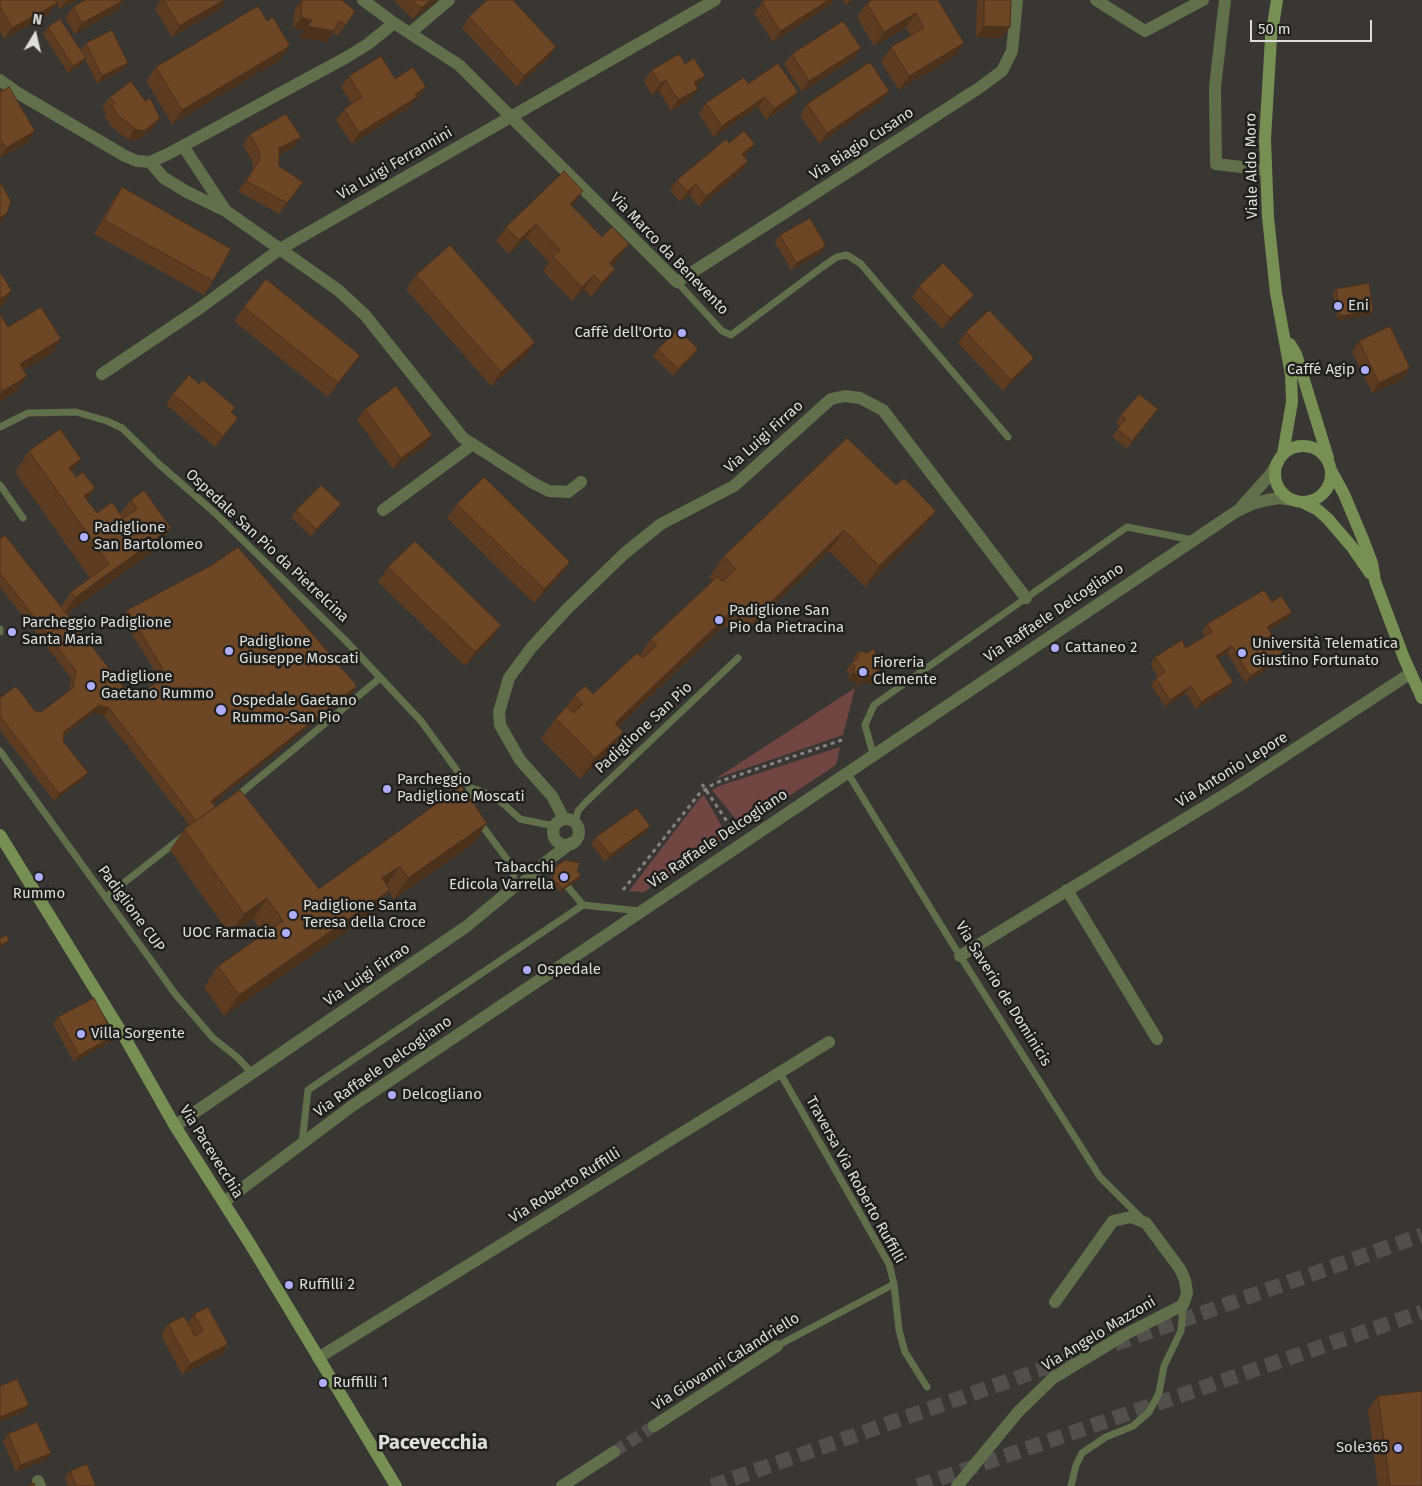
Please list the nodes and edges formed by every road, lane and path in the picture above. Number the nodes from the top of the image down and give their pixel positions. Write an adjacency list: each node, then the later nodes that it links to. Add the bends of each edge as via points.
1 (363, 0): 9 (street, Via Marco da Benevento)
2 (449, 0): 10 (street)
3 (1016, 0): 18 (street, Via Biagio Cusano, via 1012,51 1002,71)
4 (1096, 0): 5 (street, via 1145,31)
5 (1203, 0)
6 (1225, 0): 15 (street, via 1215,86 1216,164)
7 (1277, 0): 15 (street, Viale Aldo Moro, via 1271,47)
8 (708, 2): 12 (street, Via Luigi Ferrannini)
9 (394, 23): 10 (street, Via Marco da Benevento); 13 (street, via 354,53)
10 (410, 34): 12 (street, Via Marco da Benevento, via 458,65)
11 (0, 80): 14 (street, via 125,156)
12 (510, 117): 17 (street, Via Luigi Ferrannini); 18 (street, Via Marco da Benevento)
13 (183, 146): 14 (street); 16 (street)
14 (150, 162): 16 (street, via 164,178)
15 (1266, 170): 19 (street, Viale Aldo Moro, via 1276,293)
16 (226, 211): 17 (street)
17 (280, 248): 20 (street, Via Luigi Ferrannini, via 200,308); 23 (street, via 338,290 365,315 463,438)
18 (676, 282): 22 (lane, Via Marco da Benevento, via 722,331 731,335 837,256 848,255 861,264)
19 (1283, 331): 24 (street, Viale Aldo Moro, via 1292,402); 25 (street, Viale Aldo Moro, via 1296,354)
20 (102, 374)
21 (0, 427): 37 (lane, Ospedale San Pio da Pietrelcina, via 28,413 76,412 122,428 214,513)
22 (1008, 437)
23 (472, 444): 26 (street, via 549,491 568,492); 29 (street)
24 (1280, 458): 25 (street, Viale Aldo Moro, via 1290,449 1308,446 1324,455); 28 (street, Viale Aldo Moro, via 1275,470 1279,488); 30 (street, Via Raffaele Delcogliano, via 1270,475)
25 (1330, 467): 28 (street, via 1330,481 1320,497); 33 (street, Viale Aldo Moro, via 1362,538)
26 (581, 482)
27 (0, 485): 31 (lane)
28 (1297, 501): 30 (street, Via Raffaele Delcogliano, via 1279,498); 33 (street, Viale Aldo Moro, via 1318,510 1340,531)
29 (383, 510)
30 (1236, 511): 32 (street, Via Raffaele Delcogliano)
31 (23, 518)
32 (1194, 540): 34 (lane, via 1127,527); 41 (street, Via Raffaele Delcogliano)
33 (1375, 581): 36 (street, Viale Aldo Moro)
34 (1026, 598): 41 (lane, via 874,705 865,725); 47 (street, Via Luigi Firrao, via 883,410 860,398 845,396 831,399 734,486 661,524 625,553 568,608 531,648 509,678 498,712 500,725 520,760 552,796)
35 (738, 658): 47 (lane, Padiglione San Pio)
36 (1411, 673): 38 (street, Viale Aldo Moro); 55 (street, Via Antonio Lepore, via 1237,787)
37 (380, 678): 44 (lane, Ospedale San Pio da Pietrelcina, via 421,721); 46 (lane)
38 (1422, 698)
39 (842, 740): 45 (path)
40 (0, 751): 56 (lane, Padiglione CUP)
41 (873, 754): 42 (street, Via Raffaele Delcogliano)
42 (847, 772): 58 (street, Via Raffaele Delcogliano); 59 (lane, Via Saverio de Dominicis)
43 (702, 784): 45 (path)
44 (469, 788): 47 (lane, via 500,801 520,819); 53 (lane, Ospedale San Pio da Pietrelcina, via 474,815 509,862)
45 (705, 789): 49 (path); 54 (path)
46 (231, 801)
47 (564, 823): 51 (street, via 577,826 578,834); 51 (street, via 553,831 555,839 562,844)
48 (0, 834): 64 (street, Via Pacevecchia)
49 (735, 834)
50 (186, 835): 56 (lane)
51 (571, 843): 53 (street, Via Luigi Firrao, via 551,862)
52 (568, 886): 57 (lane)
53 (514, 887): 63 (street, Via Luigi Firrao, via 468,926)
54 (623, 890)
55 (1067, 890): 59 (street, Via Antonio Lepore); 60 (street)
56 (106, 897): 63 (lane, Padiglione CUP, via 176,995 213,1038)
57 (583, 905): 58 (lane); 65 (lane, via 308,1090)
58 (641, 911): 65 (street, Via Raffaele Delcogliano, via 352,1106)
59 (960, 956): 67 (lane, Via Saverio de Dominicis, via 1100,1177)
60 (1158, 1039)
61 (829, 1042): 62 (street, Via Roberto Ruffilli)
62 (780, 1072): 68 (lane, Traversa Via Roberto Ruffilli, via 889,1264); 72 (street, Via Roberto Ruffilli)
63 (252, 1073): 64 (street, Via Luigi Firrao)
64 (175, 1126): 66 (street, Via Pacevecchia)
65 (302, 1144): 66 (street, Via Raffaele Delcogliano)
66 (224, 1202): 72 (street, Via Pacevecchia)
67 (1146, 1222): 69 (street, via 1131,1217 1112,1221); 70 (street, Via Saverio de Dominicis, via 1185,1280 1187,1293)
68 (894, 1284): 71 (lane, Via Giovanni Calandriello); 73 (lane, Traversa Via Roberto Ruffilli, via 905,1352)
69 (1055, 1302)
70 (1183, 1305): 78 (street, Via Angelo Mazzoni, via 1124,1335 1053,1378 1018,1412); 79 (lane, via 1181,1332 1164,1366 1159,1393 1149,1412 1133,1426 1082,1452)
71 (777, 1346): 74 (street, Via Giovanni Calandriello)
72 (318, 1358): 76 (street, Via Pacevecchia)
73 (928, 1387)
74 (654, 1426)
75 (614, 1452): 77 (street)
76 (396, 1486)
77 (562, 1486)
78 (957, 1486)
79 (1071, 1486)

